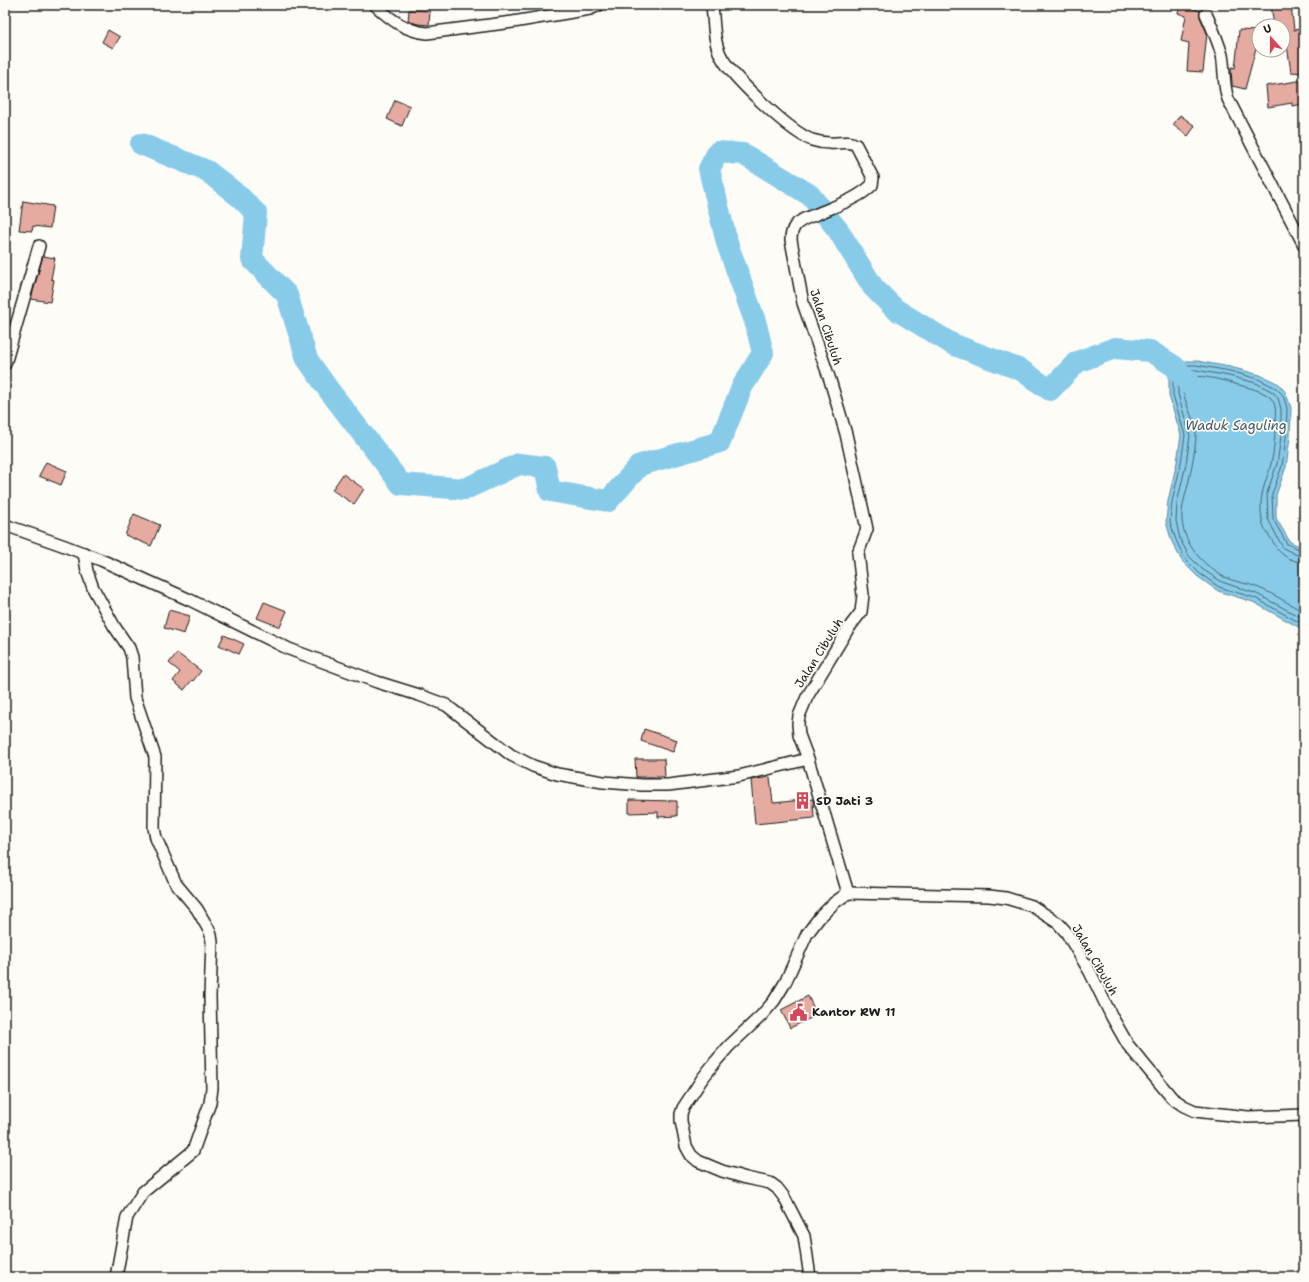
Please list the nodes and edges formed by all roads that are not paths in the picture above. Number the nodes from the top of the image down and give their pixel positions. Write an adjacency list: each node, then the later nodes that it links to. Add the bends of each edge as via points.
1 (375, 5): 2 (street, via 403,27 426,33 513,22 590,9)
2 (599, 5)
3 (712, 5): 10 (street, Jalan Cibuluh, via 716,43 727,66 794,130 810,139 831,144 852,143 858,147 873,178 873,183 866,190 844,203 804,219 795,226 791,240 803,302 846,434 868,529 858,553 863,595 861,612 848,629 799,716 799,735)
4 (1206, 14): 5 (street, via 1222,56 1228,99)
5 (1304, 245)
6 (40, 246): 7 (street)
7 (5, 364)
8 (5, 525): 9 (street)
9 (84, 553): 10 (street, via 190,600 289,649 446,705 511,755 558,774 603,782 668,785 739,776); 13 (street, via 86,571 93,588 132,657 135,698 156,757 156,838 176,884 197,909 209,930 212,942 210,1103 193,1151 143,1192 127,1217)
10 (808, 759): 11 (street, Jalan Cibuluh)
11 (848, 893): 12 (street, Jalan Cibuluh, via 989,896 1032,906 1066,932 1128,1045 1172,1098 1196,1111 1248,1117); 14 (street, via 834,903 815,923 774,1000 716,1061 681,1114 686,1146 698,1161 770,1183 784,1197 804,1236)
12 (1304, 1115)
13 (116, 1277)
14 (810, 1277)

